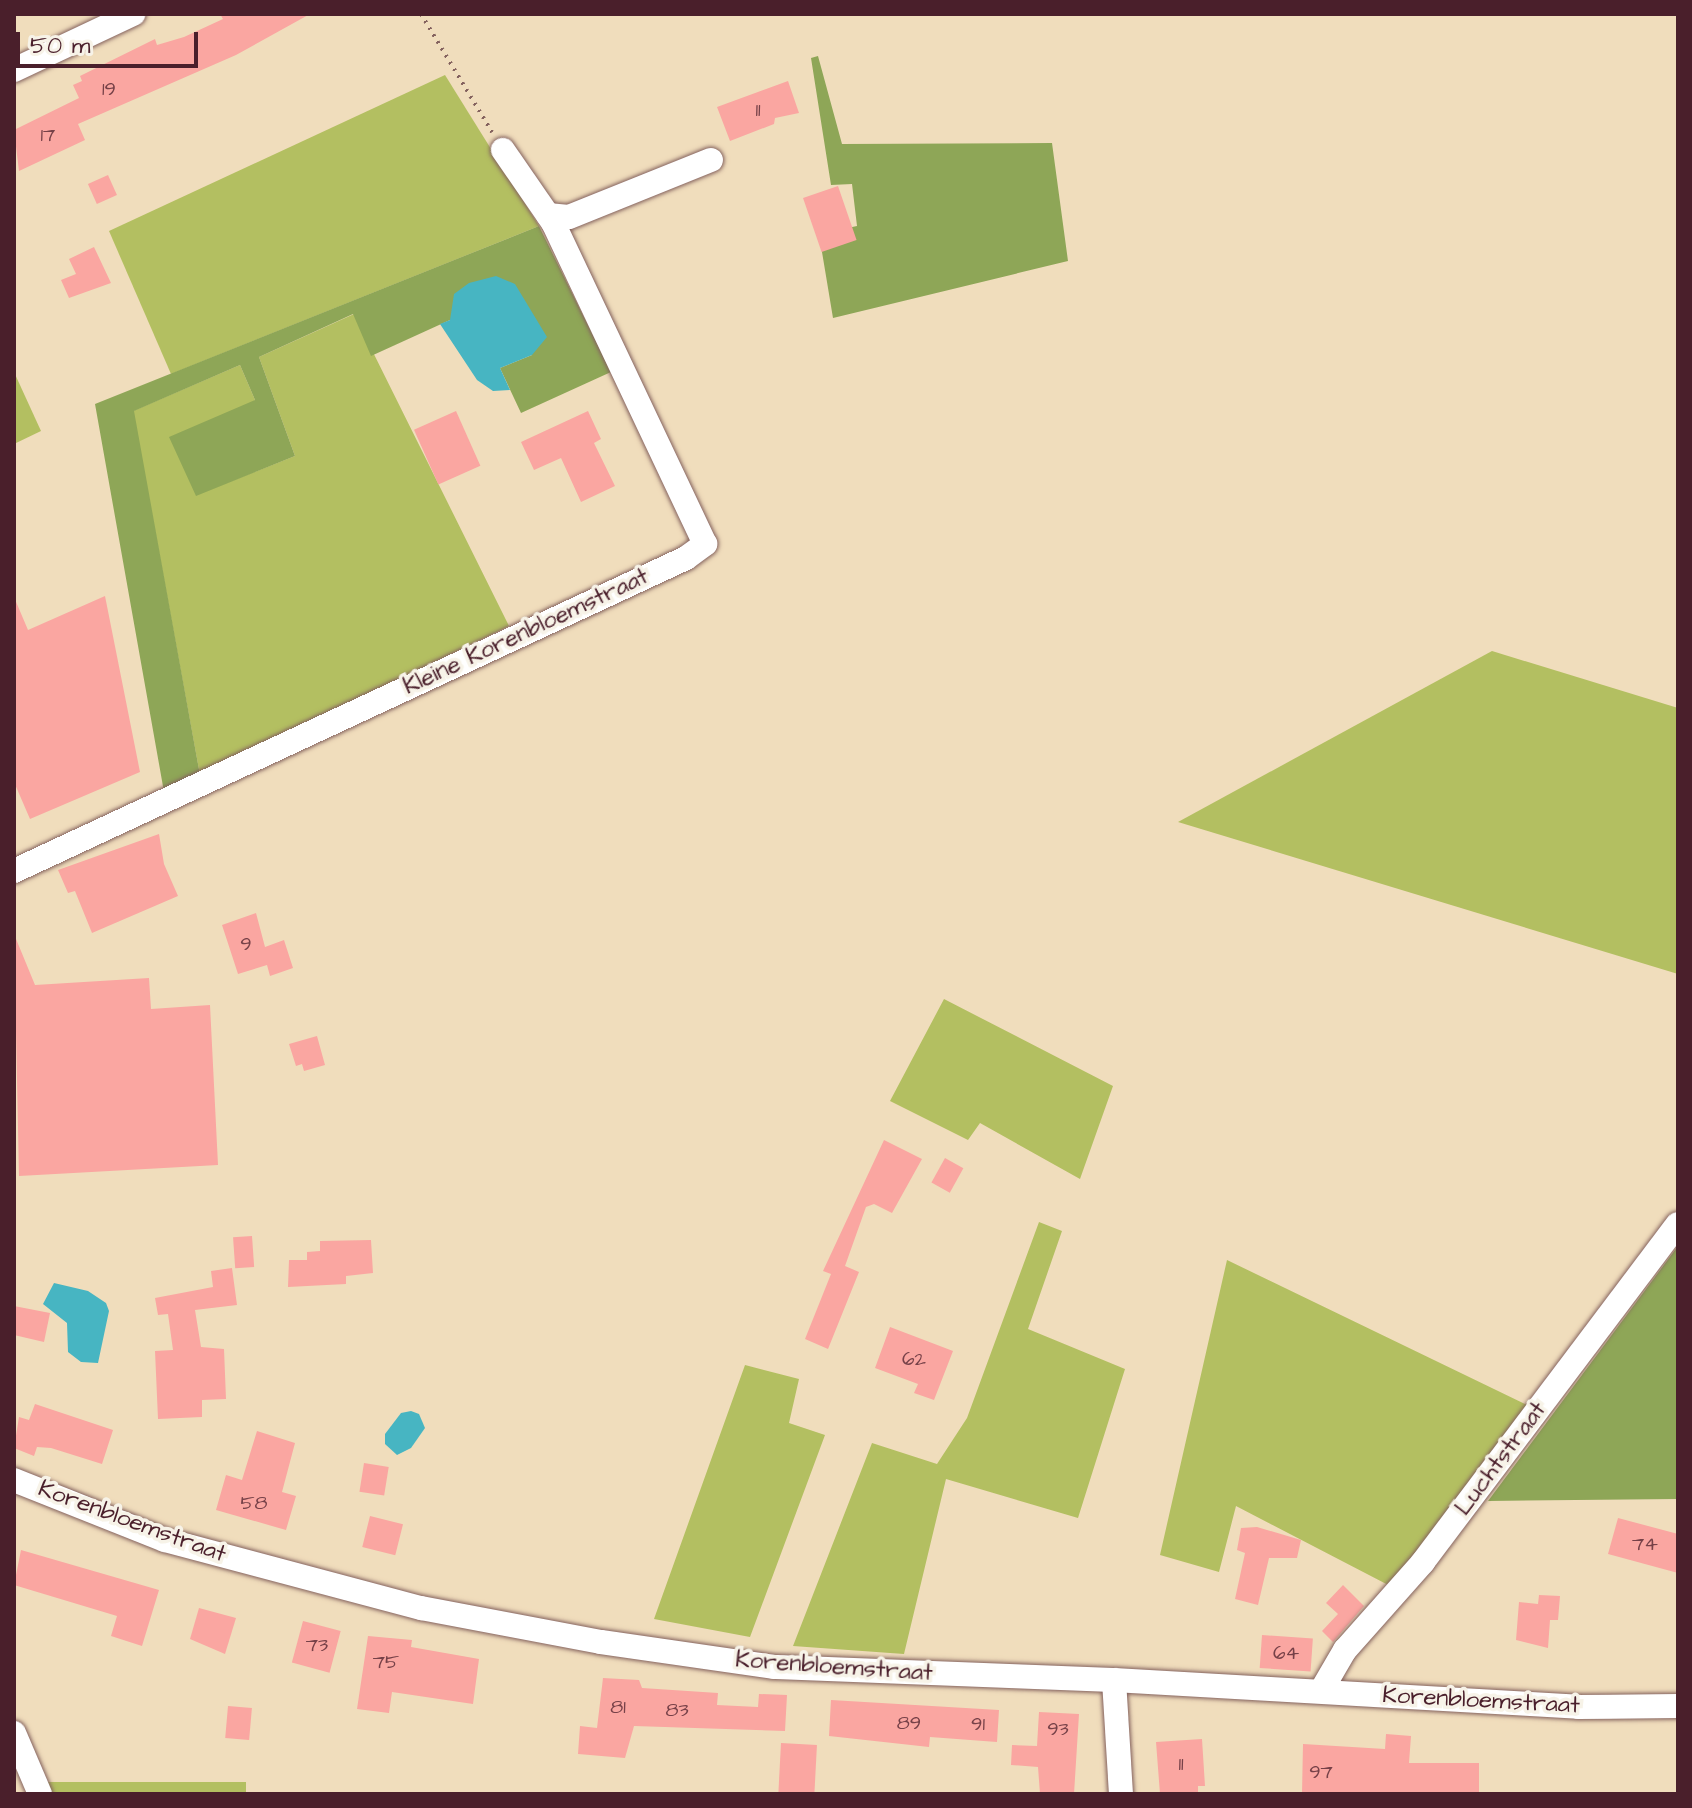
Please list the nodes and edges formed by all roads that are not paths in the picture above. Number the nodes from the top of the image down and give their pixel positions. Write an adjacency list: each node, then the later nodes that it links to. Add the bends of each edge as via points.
1 (129, 15): 2 (street)
2 (14, 70)
3 (503, 150): 5 (street)
4 (711, 160): 5 (street, via 569,217)
5 (548, 215): 6 (street, Kleine Korenbloemstraat, via 705,544 686,558)
6 (14, 871)
7 (1678, 1224): 10 (street, Luchtstraat, via 1423,1562 1345,1650)
8 (14, 1480): 9 (street, Korenbloemstraat, via 165,1540 285,1574 421,1608 601,1642 775,1667)
9 (1114, 1680): 10 (street, Korenbloemstraat); 14 (street)
10 (1321, 1691): 11 (street, Korenbloemstraat, via 1578,1707)
11 (1678, 1706)
12 (14, 1733): 13 (street)
13 (40, 1794)
14 (1121, 1794)

